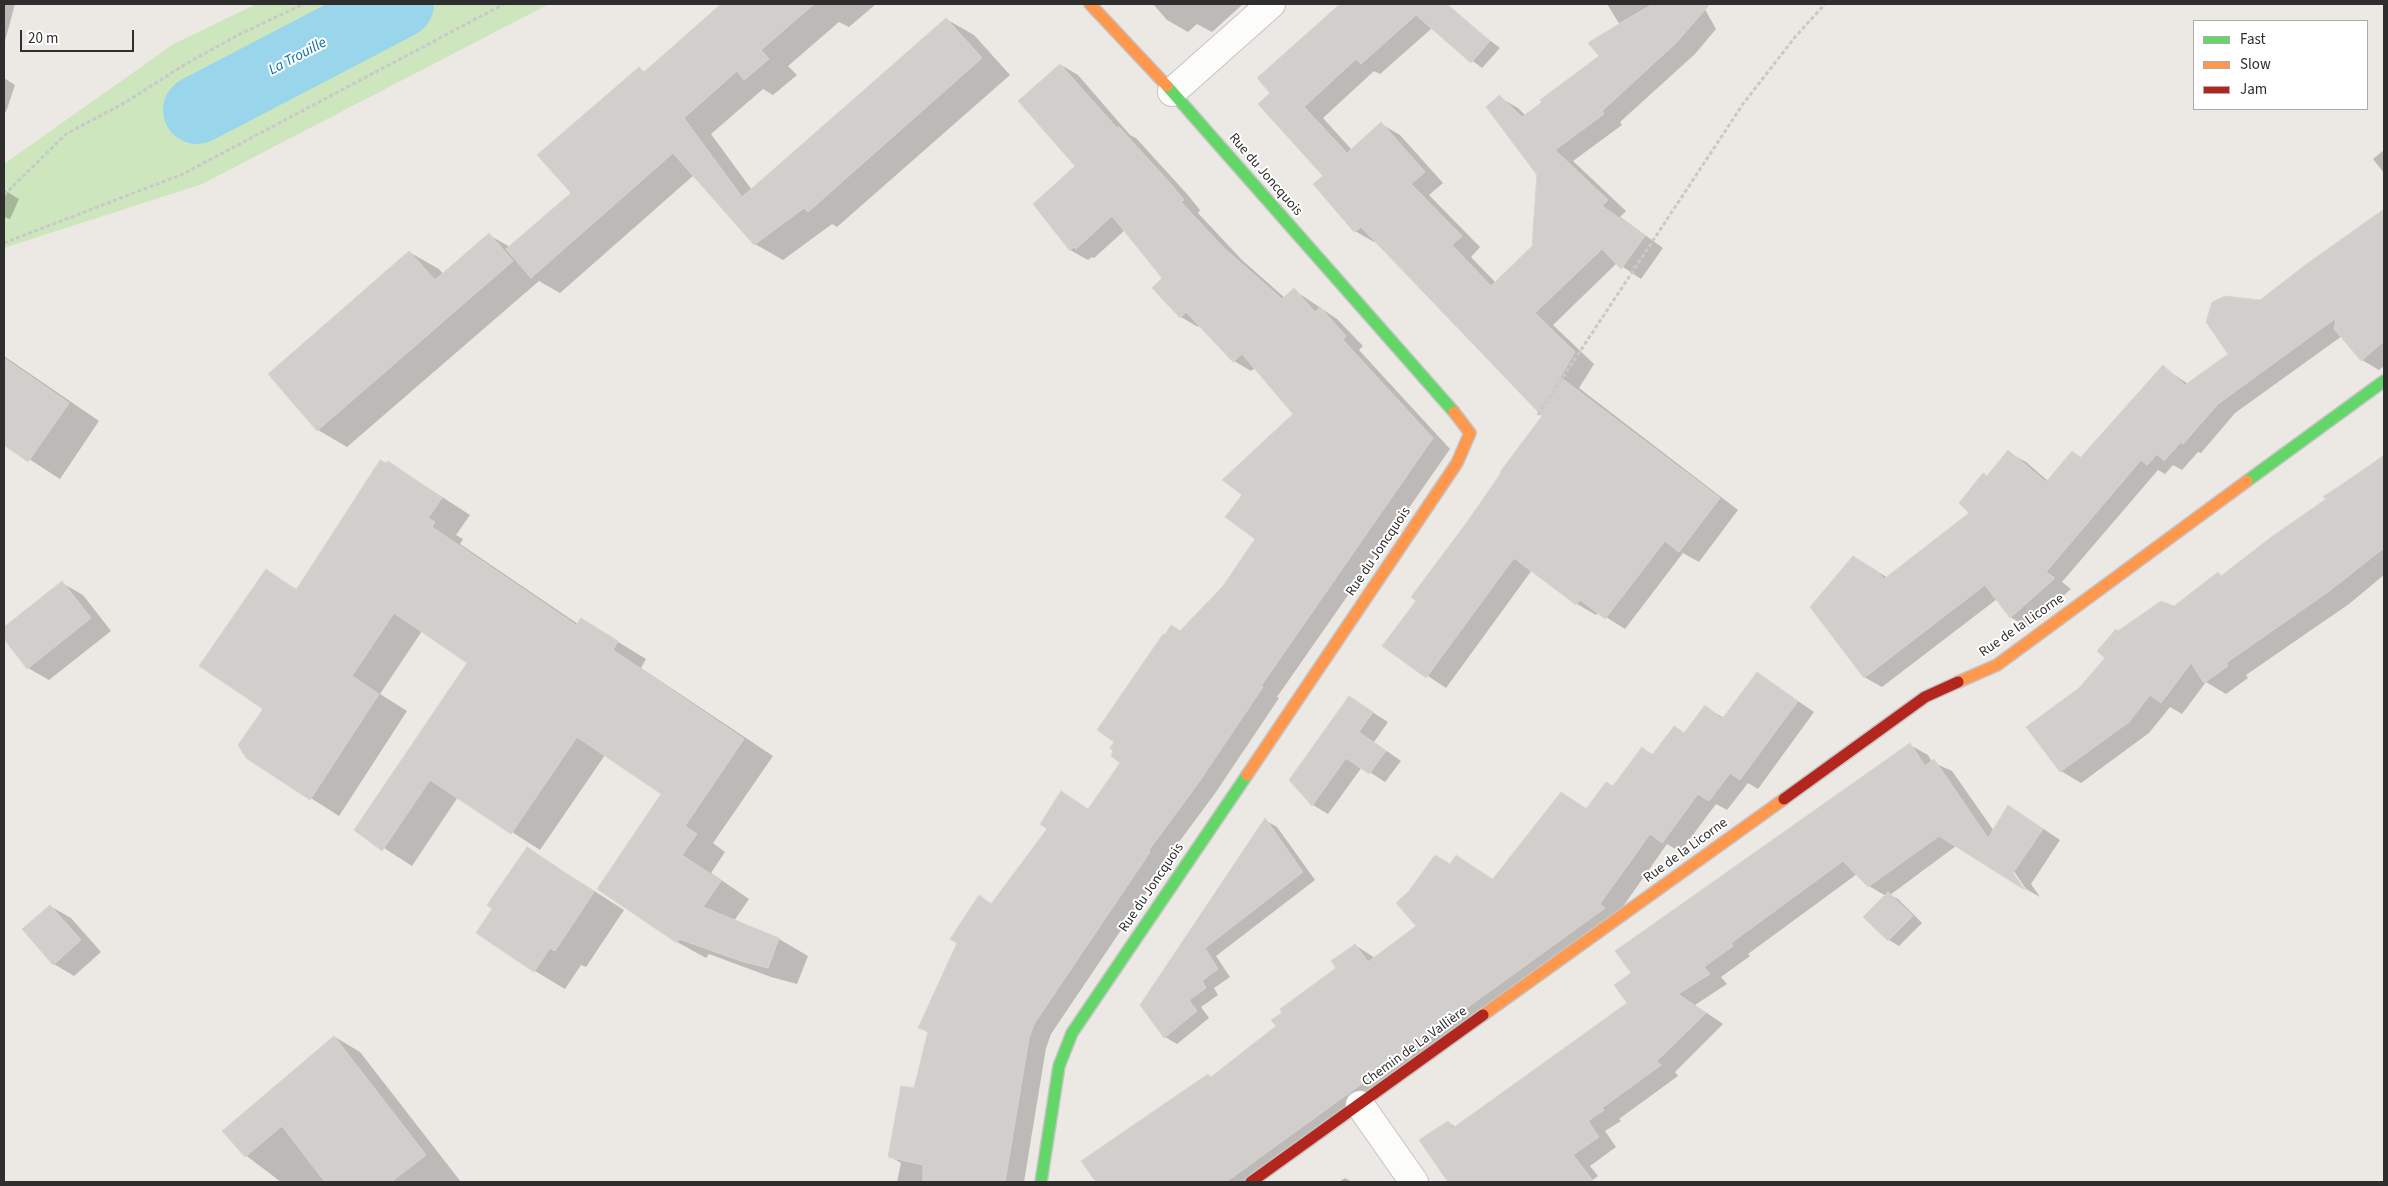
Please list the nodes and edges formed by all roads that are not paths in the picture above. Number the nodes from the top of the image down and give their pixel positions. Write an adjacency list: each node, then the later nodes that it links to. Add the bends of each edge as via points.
1 (1090, 4): 3 (street, Rue du Joncquois)
2 (1271, 4): 3 (street)
3 (1172, 92): 7 (street, Rue du Joncquois, via 1470,433 1457,463 1072,1032 1059,1066)
4 (2384, 381): 5 (street, Rue de la Licorne, via 1997,665 1925,697)
5 (1595, 935): 6 (street, Chemin de La Vallière)
6 (1360, 1106): 8 (street, Chemin de La Vallière); 9 (street)
7 (1041, 1182)
8 (1251, 1182)
9 (1414, 1182)

